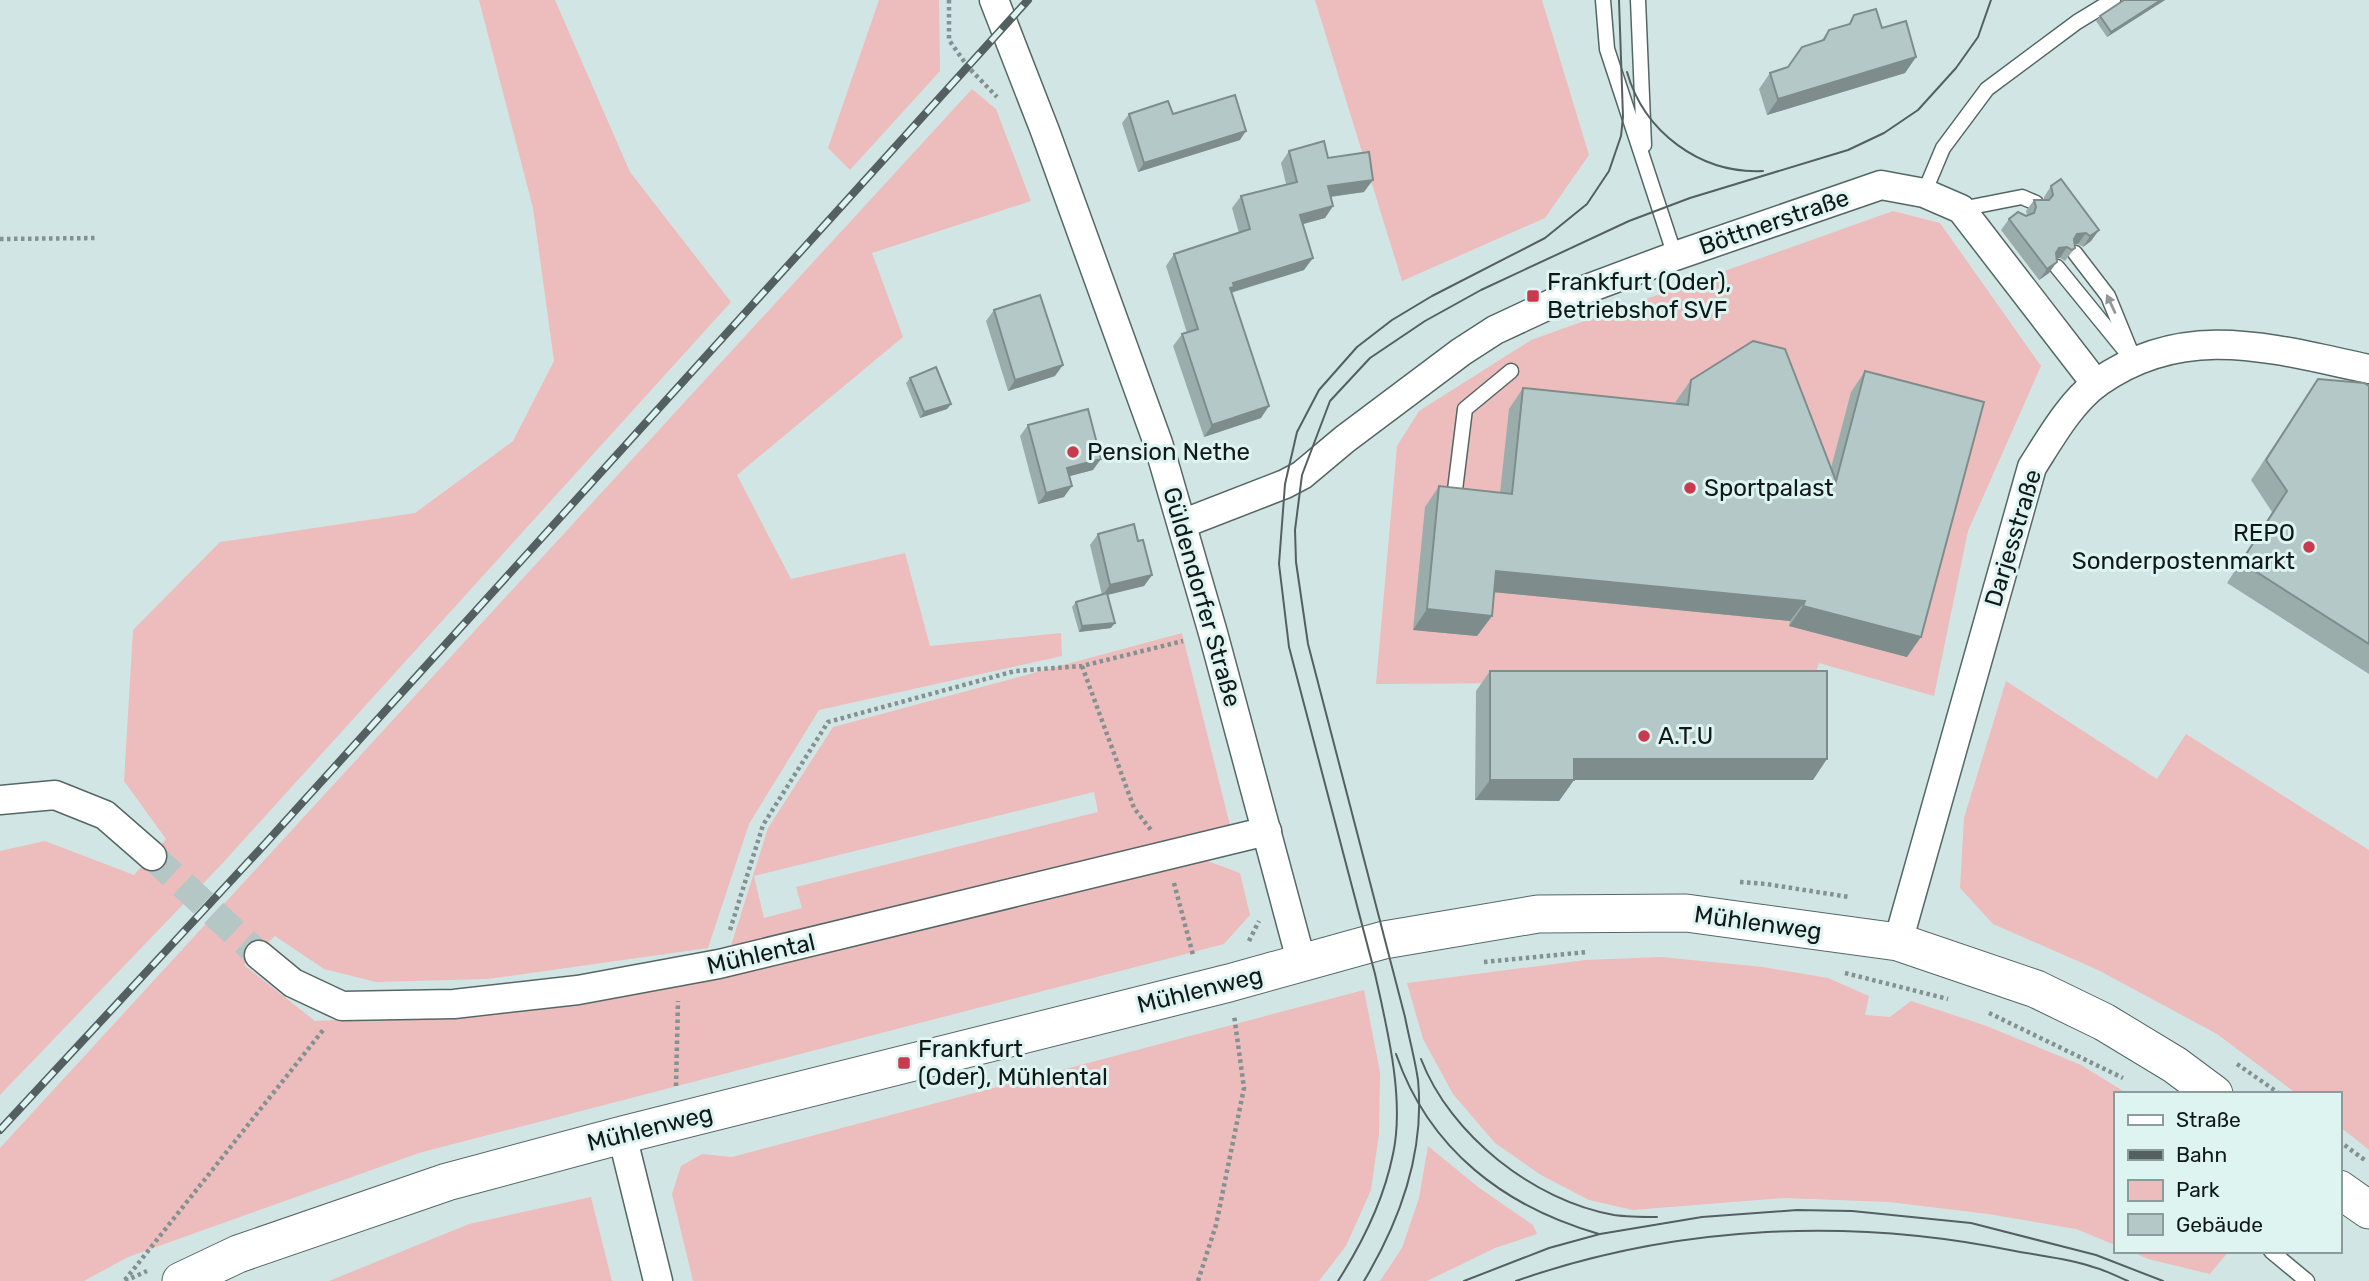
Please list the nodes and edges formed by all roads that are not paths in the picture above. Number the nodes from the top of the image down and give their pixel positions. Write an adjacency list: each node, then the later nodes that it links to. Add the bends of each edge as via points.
1 (994, 0): 19 (street, Güldendorfer Straße, via 1158,443)
2 (1603, 0): 5 (lane, via 1607,49)
3 (1638, 0): 5 (lane)
4 (2113, 0): 6 (lane, via 1987,89 1943,148)
5 (1644, 159): 12 (lane)
6 (1924, 193): 9 (street, Böttnerstraße); 12 (street, Böttnerstraße, via 1881,185)
7 (1992, 203): 8 (lane, via 2022,197); 9 (lane); 10 (lane)
8 (2036, 203)
9 (1961, 209): 17 (street, Böttnerstraße)
10 (2019, 217)
11 (2075, 253): 14 (lane, one-way to 11, via 2108,296)
12 (1675, 256): 19 (street, Böttnerstraße, via 1494,330 1302,475)
13 (2057, 267): 14 (lane)
14 (2135, 362): 15 (street, Darjesstraße, via 2185,345 2227,343); 17 (street, Darjesstraße)
15 (2369, 369)
16 (1511, 371): 18 (lane, via 1465,410)
17 (2096, 384): 23 (street, Darjesstraße, via 2061,421 2032,467)
18 (1454, 498)
19 (1182, 524): 21 (street, Güldendorfer Straße)
20 (0, 800): 22 (street, via 55,794 105,815)
21 (1267, 831): 24 (street, Mühlental, via 719,964 578,990 454,1004 342,1006 293,983); 25 (street, Güldendorfer Straße)
22 (152, 856)
23 (1898, 942): 25 (street, Mühlenweg, via 1686,913 1538,914 1384,940); 26 (street, Mühlenweg, via 2036,989 2104,1022)
24 (259, 955)
25 (1302, 964): 27 (street, Mühlenweg)
26 (2211, 1092)
27 (622, 1135): 31 (street, Mühlenweg, via 447,1182 238,1254); 32 (street)
28 (2341, 1190): 29 (street)
29 (2369, 1210)
30 (2273, 1253): 33 (lane)
31 (181, 1281)
32 (658, 1281)
33 (2307, 1281)

